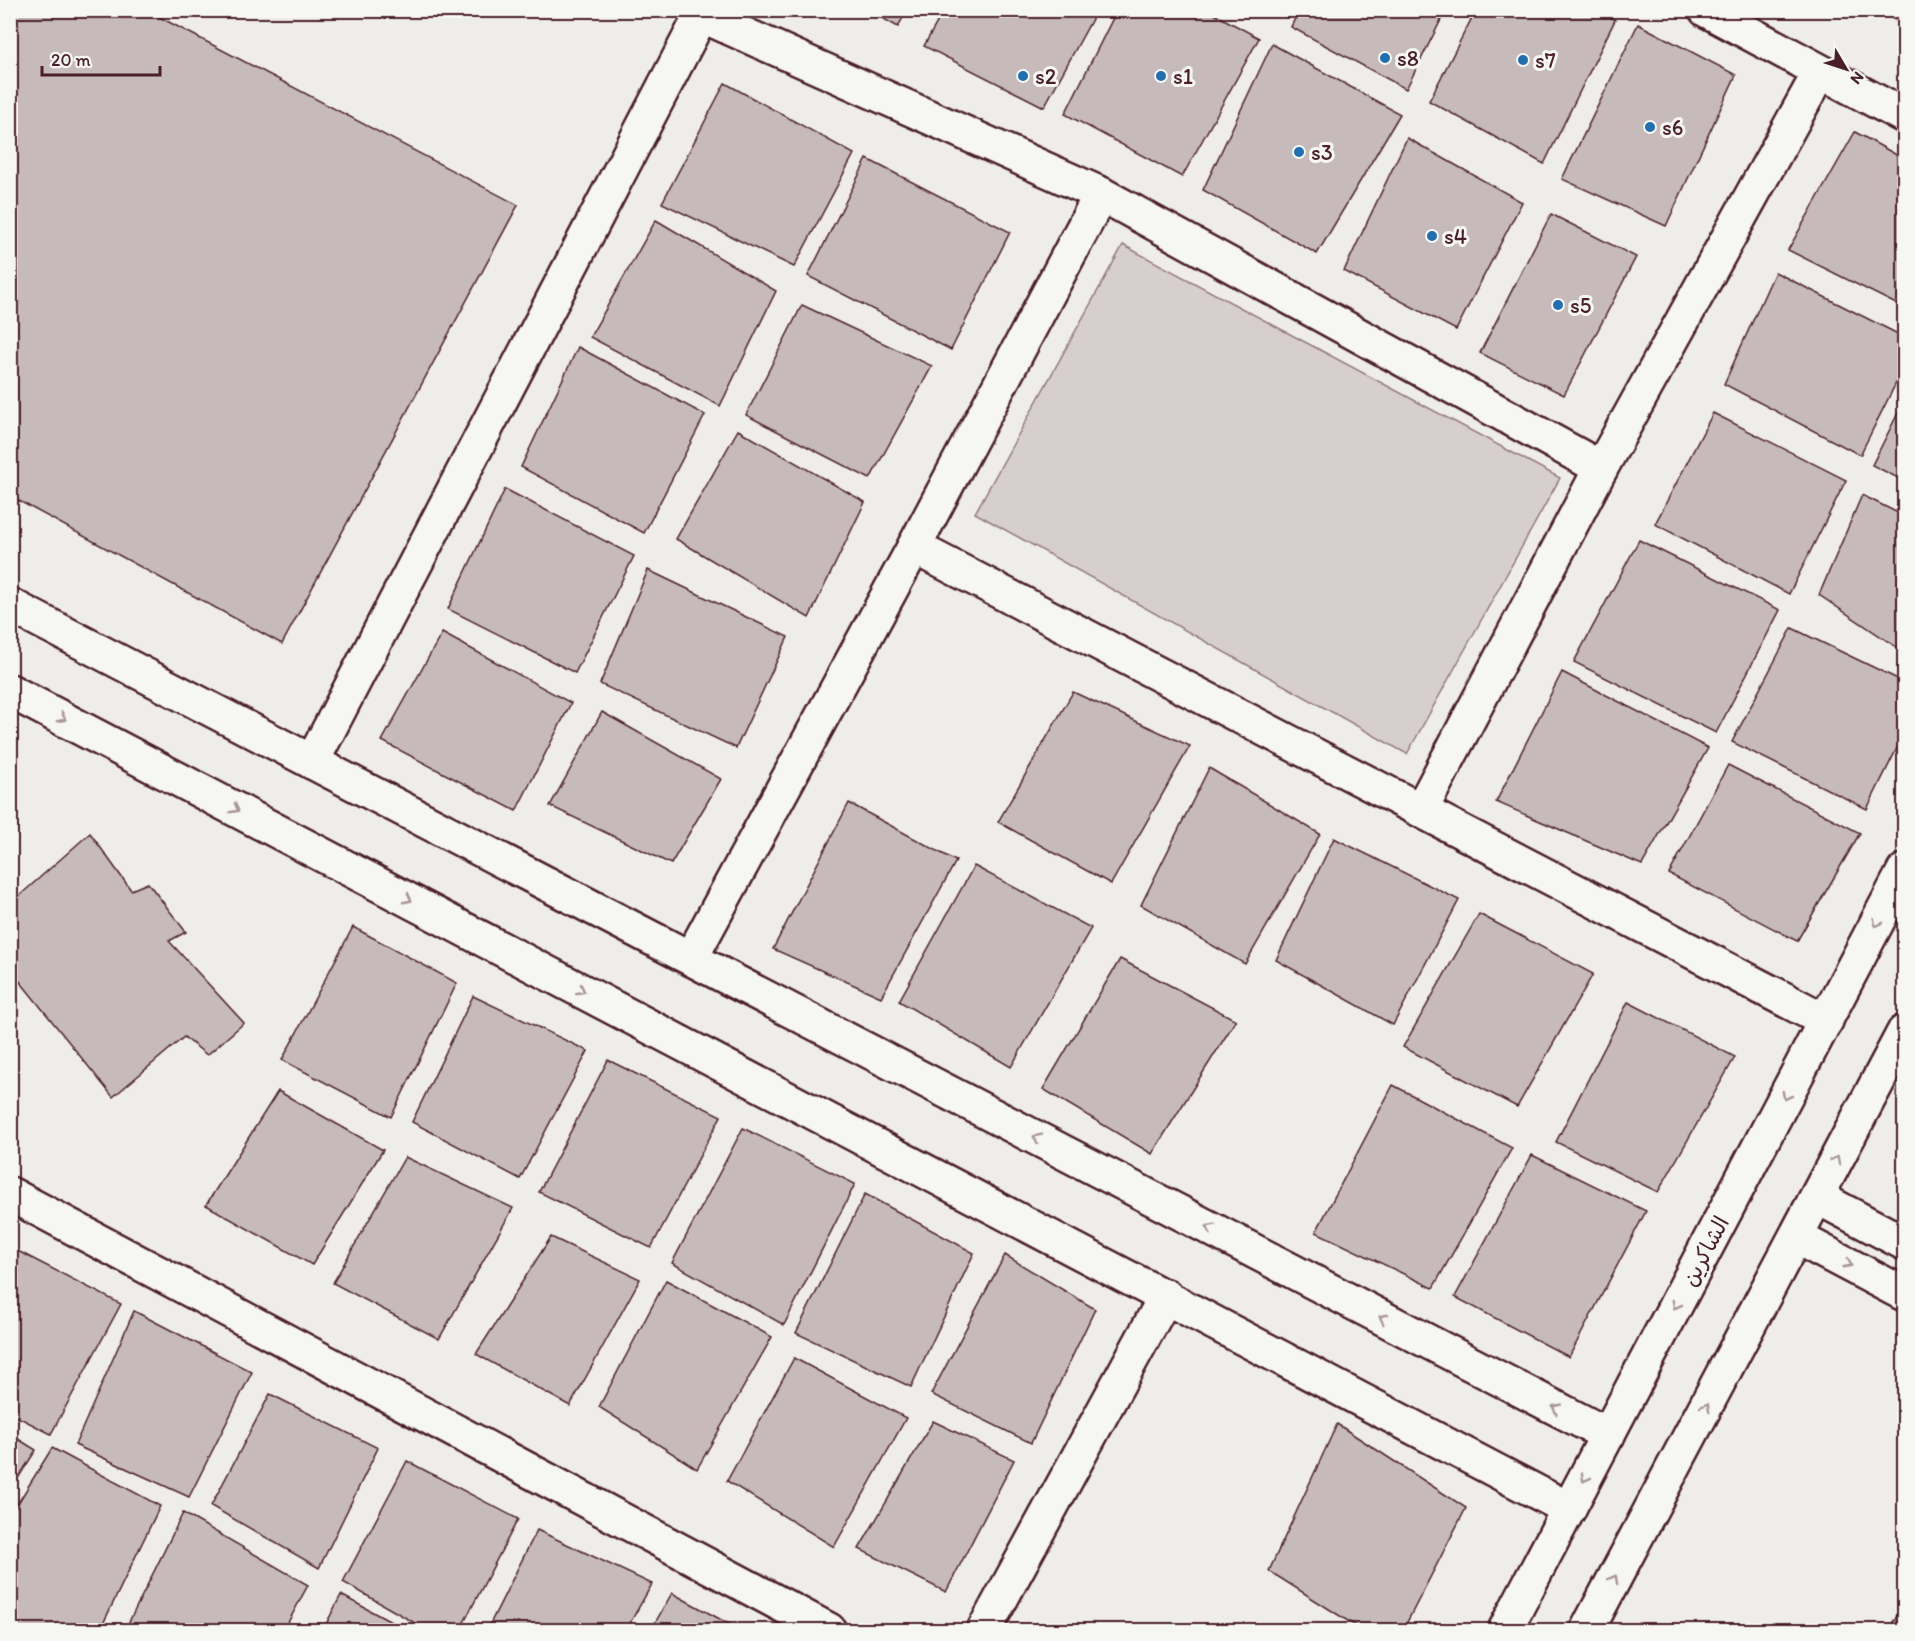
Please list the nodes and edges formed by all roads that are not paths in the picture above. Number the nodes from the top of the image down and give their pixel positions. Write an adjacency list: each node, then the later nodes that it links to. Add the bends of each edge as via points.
1 (1706, 10): 3 (street)
2 (703, 13): 5 (street); 10 (street)
3 (1820, 72): 4 (street); 6 (street)
4 (1905, 117)
5 (1101, 194): 6 (street); 7 (street)
6 (1601, 468): 11 (street)
7 (914, 547): 11 (street); 13 (street)
8 (10, 605): 10 (street)
9 (11, 692): 21 (street, one-way to 21)
10 (312, 762): 13 (street)
11 (1421, 810): 14 (street)
12 (1905, 871): 14 (street, الشاكرين, one-way to 14)
13 (691, 958): 22 (street, one-way to 13)
14 (1826, 1021): 22 (street, الشاكرين, one-way to 22)
15 (1905, 1032): 17 (street, one-way to 15)
16 (10, 1194): 24 (street)
17 (1817, 1197): 18 (street); 19 (street)
18 (1796, 1237): 20 (street, one-way to 20); 27 (street, one-way to 18)
19 (1905, 1243)
20 (1905, 1294)
21 (1166, 1296): 23 (street); 25 (street)
22 (1608, 1435): 23 (street, الشاكرين, one-way to 23)
23 (1569, 1509): 26 (street, الشاكرين)
24 (828, 1630)
25 (984, 1630)
26 (1505, 1630)
27 (1587, 1630)

